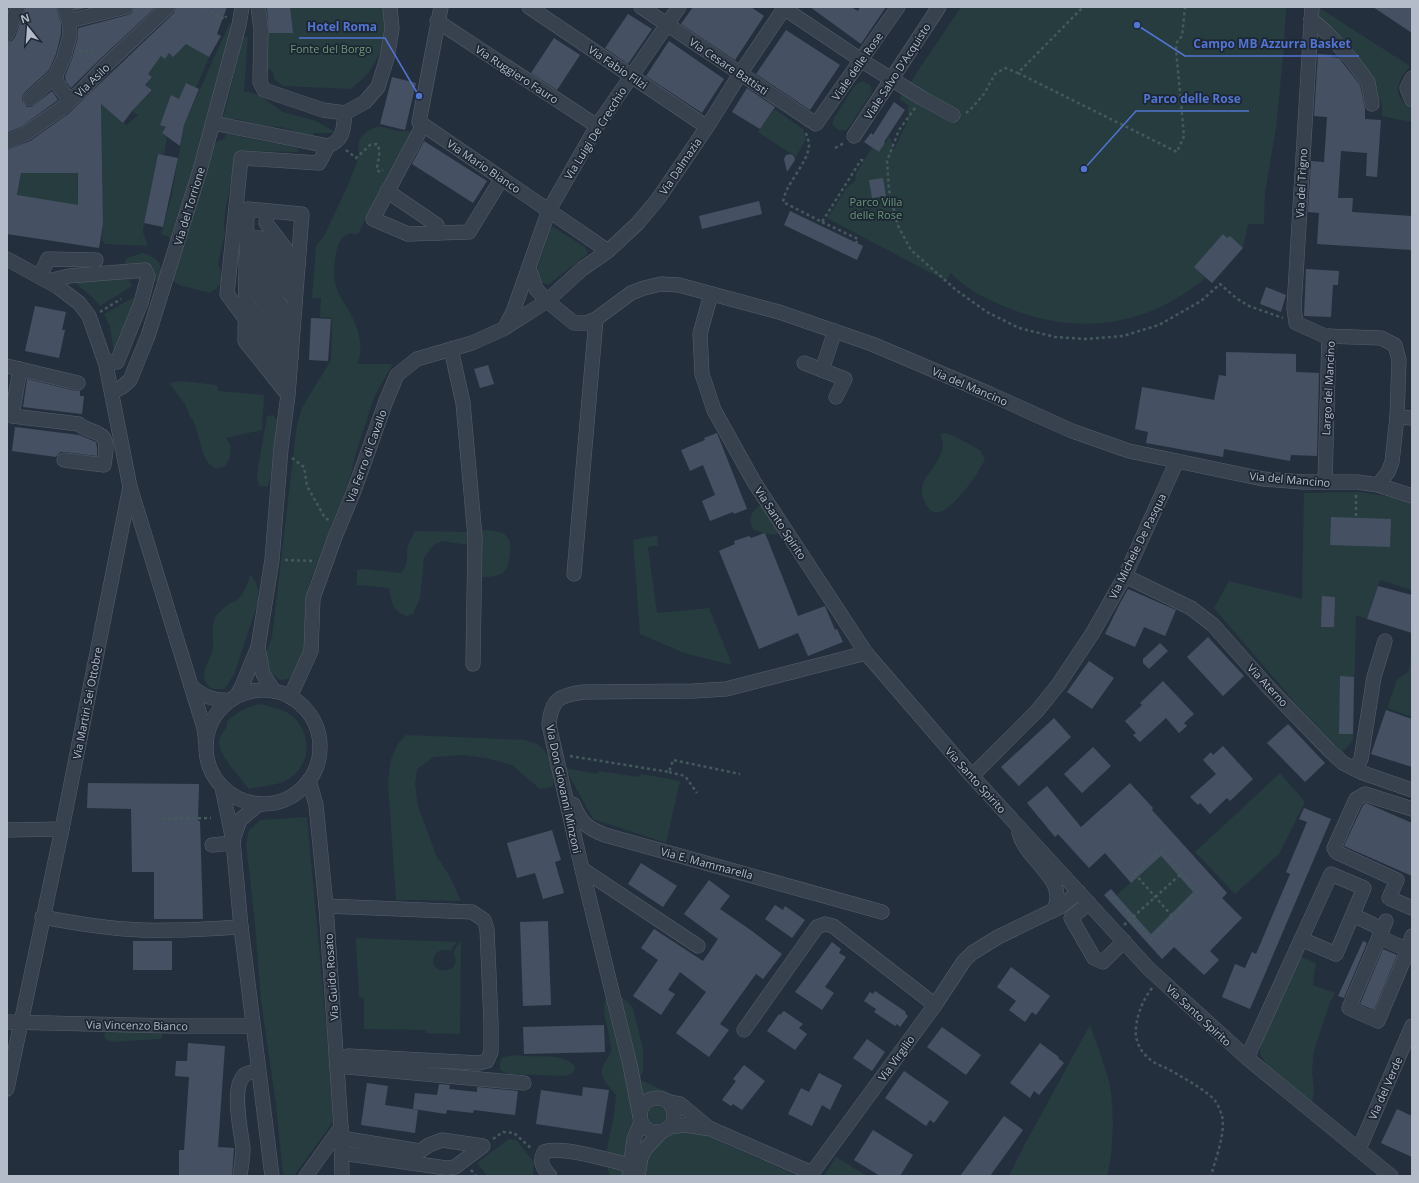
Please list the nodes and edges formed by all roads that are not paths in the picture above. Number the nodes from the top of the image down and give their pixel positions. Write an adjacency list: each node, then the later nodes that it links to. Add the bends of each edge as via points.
1 (18, 7): 19 (street)
2 (64, 7): 16 (street)
3 (126, 7): 16 (street)
4 (168, 7): 27 (street, Via Asilo)
5 (242, 7): 33 (street, Via del Torrione)
6 (258, 7): 30 (street, via 261,29 260,82 264,90 323,110)
7 (390, 7): 30 (street, via 392,29 378,87 365,102)
8 (440, 7): 17 (street)
9 (529, 7): 22 (street, Via Fabio Filzi)
10 (641, 7): 18 (street, Via Cesare Battisti)
11 (679, 7): 18 (street, Via Luigi De Crecchio)
12 (898, 7): 20 (street, Viale delle Rose)
13 (939, 7): 25 (street, Viale Salvo D'Acquisto)
14 (784, 8): 20 (street); 21 (street, Via Dalmazia)
15 (1311, 13): 29 (street, via 1368,82); 65 (street, Via del Trigno, via 1294,308 1296,323)
16 (69, 21): 24 (street, via 70,35 64,57)
17 (437, 21): 32 (street); 35 (street, Via Ruggiero Fauro)
18 (667, 24): 21 (street, Via Cesare Battisti); 22 (street, Via Luigi De Crecchio)
19 (8, 30)
20 (861, 60): 25 (street); 34 (street, Viale delle Rose)
21 (740, 74): 34 (street, Via Cesare Battisti); 36 (street, Via Dalmazia)
22 (632, 76): 35 (street, Via Luigi De Crecchio); 36 (street, Via Fabio Filzi)
23 (1412, 78): 28 (street, via 1407,88)
24 (53, 79): 26 (street); 27 (street)
25 (892, 79): 31 (street); 37 (street, Viale Salvo D'Acquisto)
26 (30, 99)
27 (70, 100): 38 (street, Via Asilo, via 25,134)
28 (1412, 100)
29 (1372, 104)
30 (345, 112): 39 (street, via 342,136)
31 (953, 115)
32 (421, 123): 40 (street, Via Mario Bianco); 41 (street)
33 (213, 124): 39 (street); 75 (street, Via del Torrione, via 148,336 130,380)
34 (816, 124)
35 (597, 126): 42 (street, Via Luigi De Crecchio)
36 (707, 127): 46 (street, Via Dalmazia, via 658,199 637,224)
37 (854, 136)
38 (7, 142)
39 (328, 146): 60 (street, via 319,162 241,158 227,294)
40 (502, 178): 42 (street, Via Mario Bianco); 44 (street, via 469,232)
41 (387, 191): 44 (street, via 437,225); 44 (street, via 373,219 408,234)
42 (549, 210): 46 (street, Via Mario Bianco); 51 (street, Via Luigi De Crecchio)
43 (267, 211): 45 (street, via 247,209); 50 (street, via 266,223); 50 (street, via 302,214)
44 (438, 233)
45 (246, 240): 48 (street); 55 (street, via 261,238); 57 (street)
46 (608, 251): 59 (street, Via Dalmazia, via 582,269)
47 (7, 259): 53 (street)
48 (246, 259): 54 (street); 62 (street)
49 (96, 260): 53 (street, via 48,259)
50 (298, 265): 55 (street)
51 (530, 268): 59 (street, via 536,289); 63 (street, Via Luigi De Crecchio, via 513,312)
52 (7, 269): 53 (street)
53 (44, 278): 69 (street, via 79,302 86,311); 69 (street, via 145,270 148,276 141,303 117,362)
54 (246, 278): 58 (street); 66 (street)
55 (296, 283): 57 (street)
56 (711, 294): 61 (street, Via del Mancino, via 679,285 661,284 631,293); 64 (street, Via del Mancino, via 779,312); 90 (street, Via Santo Spirito, via 700,342 702,374 714,410 754,482)
57 (295, 300): 62 (street)
58 (245, 301): 60 (street); 68 (street)
59 (547, 301): 61 (street, Via del Mancino, via 574,323 586,323); 63 (street, Via Ferro di Cavallo)
60 (245, 319): 73 (street); 76 (street, via 245,341)
61 (596, 319): 86 (street)
62 (293, 322): 66 (street)
63 (503, 329): 67 (street, Via Ferro di Cavallo)
64 (835, 331): 72 (street); 81 (street, Via del Mancino, via 879,346 1072,431 1129,451)
65 (1329, 336): 78 (street, Largo del Mancino, via 1380,338 1395,344 1399,360); 82 (street, Largo del Mancino)
66 (292, 340): 68 (street)
67 (451, 349): 91 (street, via 463,403 475,537); 94 (street, Via Ferro di Cavallo, via 417,359 397,375 313,598 311,651)
68 (291, 358): 73 (street)
69 (105, 362): 75 (street)
70 (804, 363): 72 (street)
71 (14, 368): 74 (street); 80 (street, via 12,416 79,424 84,429 104,437 104,465)
72 (822, 370): 77 (street, via 846,379)
73 (289, 378): 76 (street)
74 (78, 383)
75 (112, 392): 84 (street)
76 (288, 395): 89 (street, via 280,448 272,560)
77 (836, 397)
78 (1396, 417): 79 (street); 83 (street, Largo del Mancino, via 1392,462)
79 (1412, 418)
80 (64, 460)
81 (1177, 462): 82 (street, Via del Mancino, via 1263,478); 87 (street, Via Michele De Pasqua)
82 (1325, 482): 83 (street, Via del Mancino)
83 (1378, 485): 85 (street, Via del Mancino)
84 (130, 487): 92 (street); 106 (street, Via Martiri Sei Ottobre)
85 (1412, 496)
86 (574, 574)
87 (1125, 576): 97 (street, Via Aterno, via 1191,608 1213,625 1330,751); 98 (street, Via Michele De Pasqua, via 1092,634 1058,685 1037,711)
88 (1385, 641): 97 (street, via 1374,677 1361,758)
89 (258, 647): 93 (street, via 263,674); 95 (street)
90 (866, 653): 98 (street, Via Santo Spirito); 99 (street, Via Don Giovanni Minzoni, via 726,689 571,693 555,702 549,717)
91 (473, 664)
92 (191, 686): 95 (street, via 205,696 222,701); 96 (street)
93 (274, 691): 94 (street); 95 (street, via 248,692)
94 (290, 697): 100 (street, via 303,706 313,719 319,734 317,766)
95 (234, 698): 96 (street, via 221,708 214,719 208,730)
96 (206, 743): 101 (street, via 207,759)
97 (1354, 769): 102 (street, Via Aterno)
98 (972, 776): 105 (street, Via Santo Spirito)
99 (561, 778): 110 (street, Via Don Giovanni Minzoni); 116 (street, Via E. Mammarella, via 580,820 590,829)
100 (309, 780): 103 (street, via 299,791 287,798 274,803); 113 (street, Via Guido Rosato, via 316,805)
101 (222, 787): 103 (street, via 246,802); 108 (street)
102 (1412, 790)
103 (259, 804): 108 (street, via 240,820)
104 (1412, 809): 114 (street, via 1365,794 1356,800 1334,848 1336,852 1397,880 1389,898)
105 (1017, 825): 111 (street, Via Santo Spirito); 115 (street, via 1024,846 1056,886 1058,898)
106 (62, 829): 107 (street); 118 (street, Via Martiri Sei Ottobre)
107 (7, 830)
108 (233, 842): 109 (street); 119 (street)
109 (212, 845)
110 (582, 869): 124 (street); 138 (street, Via Don Giovanni Minzoni, via 630,1065)
111 (1079, 892): 112 (street, Via Santo Spirito); 115 (street, Via Virgilio)
112 (1089, 903): 123 (street, Via Santo Spirito); 123 (street, via 1071,918 1094,958 1103,962)
113 (326, 906): 131 (street, via 472,912 484,920 487,929 491,1029 491,1052 487,1061 479,1063); 133 (street, Via Guido Rosato)
114 (1412, 908)
115 (1053, 911): 126 (street, Via Virgilio, via 998,937 972,953)
116 (882, 912)
117 (1353, 915): 120 (street); 122 (street, via 1336,954); 122 (street, via 1364,888 1331,874)
118 (42, 918): 119 (street, via 126,930); 127 (street, Via Martiri Sei Ottobre)
119 (241, 927): 128 (street)
120 (1382, 929): 125 (street); 125 (street, via 1349,1008 1378,1021)
121 (1412, 936): 125 (street)
122 (1301, 939): 132 (street)
123 (1124, 941): 132 (street, Via Santo Spirito)
124 (698, 946)
125 (1408, 950)
126 (935, 1005): 130 (street, via 833,926 825,924 817,927); 139 (street, Via Virgilio, via 812,1173)
127 (14, 1022): 128 (street, Via Vincenzo Bianco); 136 (street, Via Martiri Sei Ottobre)
128 (253, 1026): 134 (street)
129 (1412, 1026): 142 (street, Via del Verde)
130 (744, 1030)
131 (348, 1056)
132 (1247, 1058): 142 (street, Via Santo Spirito)
133 (337, 1066): 135 (street); 141 (street, Via Guido Rosato)
134 (258, 1072): 145 (street, via 248,1073 242,1078 238,1090 238,1119 243,1150); 146 (street)
135 (524, 1083)
136 (7, 1089)
137 (669, 1102): 138 (street, via 658,1098 646,1101 640,1111); 139 (street, Via Virgilio, via 680,1104); 140 (street, via 674,1111 673,1123)
138 (640, 1120): 140 (street, via 649,1130); 144 (street, via 634,1139)
139 (711, 1129): 140 (street, Via Virgilio, via 685,1125)
140 (665, 1130): 144 (street, via 646,1148)
141 (341, 1133): 143 (street, Via Guido Rosato); 143 (street, via 420,1152 442,1140 483,1146 455,1167 446,1168); 147 (street)
142 (1359, 1149): 150 (street, Via Santo Spirito)
143 (342, 1153): 148 (street, Via Guido Rosato)
144 (632, 1172): 149 (street, via 580,1153 550,1149 544,1152 541,1158 544,1169)
145 (240, 1176)
146 (272, 1176)
147 (306, 1176)
148 (342, 1176)
149 (550, 1176)
150 (1391, 1176)

